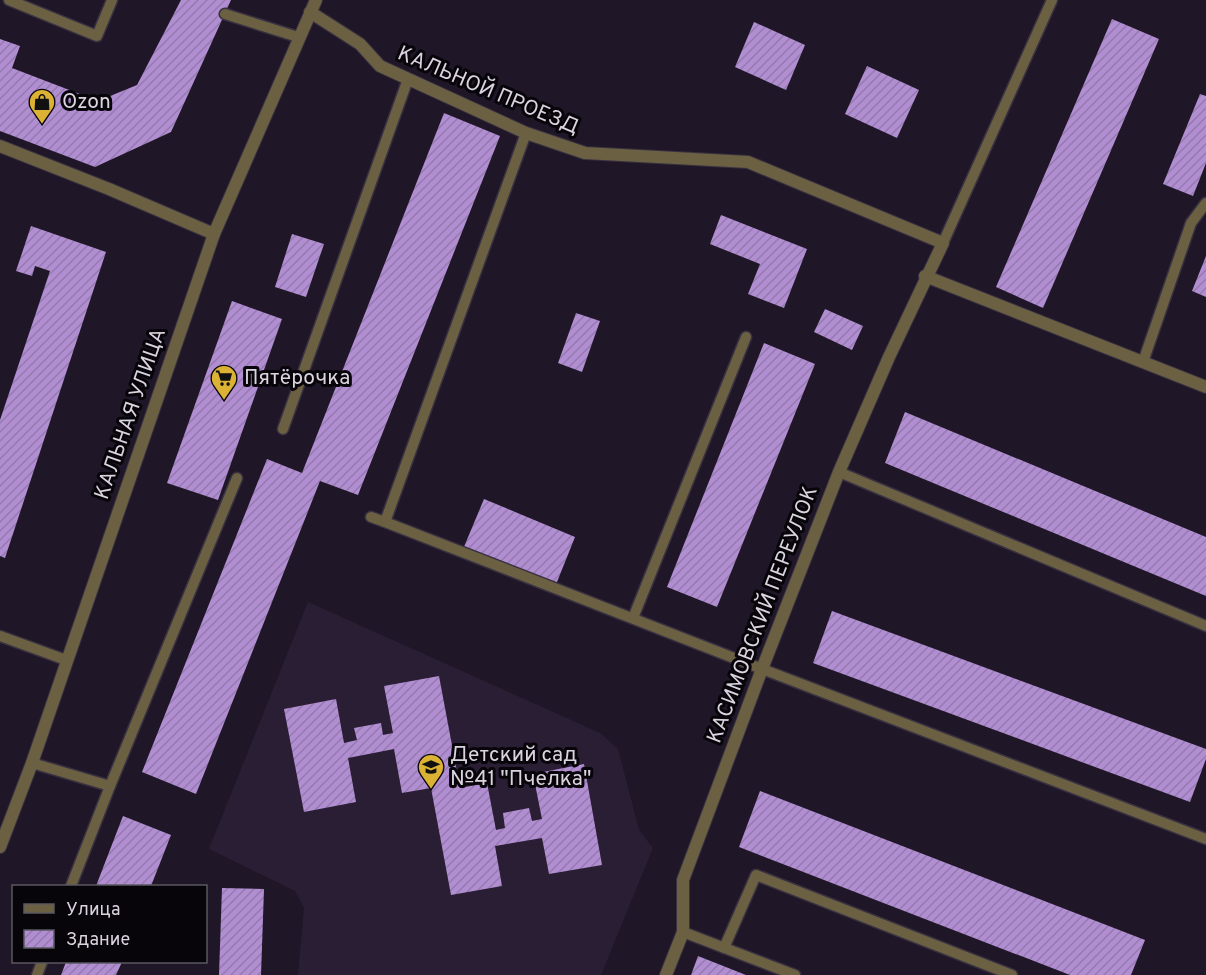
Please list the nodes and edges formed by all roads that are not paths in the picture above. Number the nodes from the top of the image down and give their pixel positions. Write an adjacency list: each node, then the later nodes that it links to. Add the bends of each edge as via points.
1 (9, 0): 2 (lane, via 97,36)
2 (112, 0)
3 (316, 0): 5 (street, КАЛЬНАЯ УЛИЦА)
4 (1052, 0): 13 (lane)
5 (310, 12): 7 (street, КАЛЬНАЯ УЛИЦА); 8 (street, КАЛЬНОЙ ПРОЕЗД, via 360,44 380,66)
6 (225, 14): 7 (lane)
7 (298, 38): 12 (street, КАЛЬНАЯ УЛИЦА)
8 (408, 79): 9 (street, КАЛЬНОЙ ПРОЕЗД); 18 (lane)
9 (526, 133): 13 (street, КАЛЬНОЙ ПРОЕЗД, via 585,153 748,162); 22 (lane)
10 (0, 146): 12 (street)
11 (1206, 203): 16 (lane, via 1191,223)
12 (214, 234): 26 (street, КАЛЬНАЯ УЛИЦА)
13 (943, 243): 14 (street, КАСИМОВСКИЙ ПЕРЕУЛОК)
14 (925, 276): 16 (street); 19 (street, КАСИМОВСКИЙ ПЕРЕУЛОК)
15 (746, 337): 23 (lane)
16 (1143, 362): 17 (street)
17 (1206, 387)
18 (282, 429)
19 (839, 472): 24 (lane); 27 (street, КАСИМОВСКИЙ ПЕРЕУЛОК)
20 (237, 478): 29 (lane)
21 (371, 516): 22 (lane)
22 (385, 522): 23 (lane)
23 (633, 618): 27 (lane)
24 (1206, 626)
25 (0, 636): 26 (lane)
26 (66, 660): 28 (street, КАЛЬНАЯ УЛИЦА)
27 (762, 669): 30 (lane); 33 (street, КАСИМОВСКИЙ ПЕРЕУЛОК, via 682,880)
28 (32, 763): 29 (lane); 31 (street, КАЛЬНАЯ УЛИЦА)
29 (110, 786): 32 (lane)
30 (1206, 839)
31 (0, 847)
32 (71, 885)
33 (683, 932): 34 (lane); 35 (street, КАСИМОВСКИЙ ПЕРЕУЛОК)
34 (724, 948): 36 (lane); 37 (lane, via 756,875)
35 (666, 975)
36 (795, 975)
37 (1012, 975)

